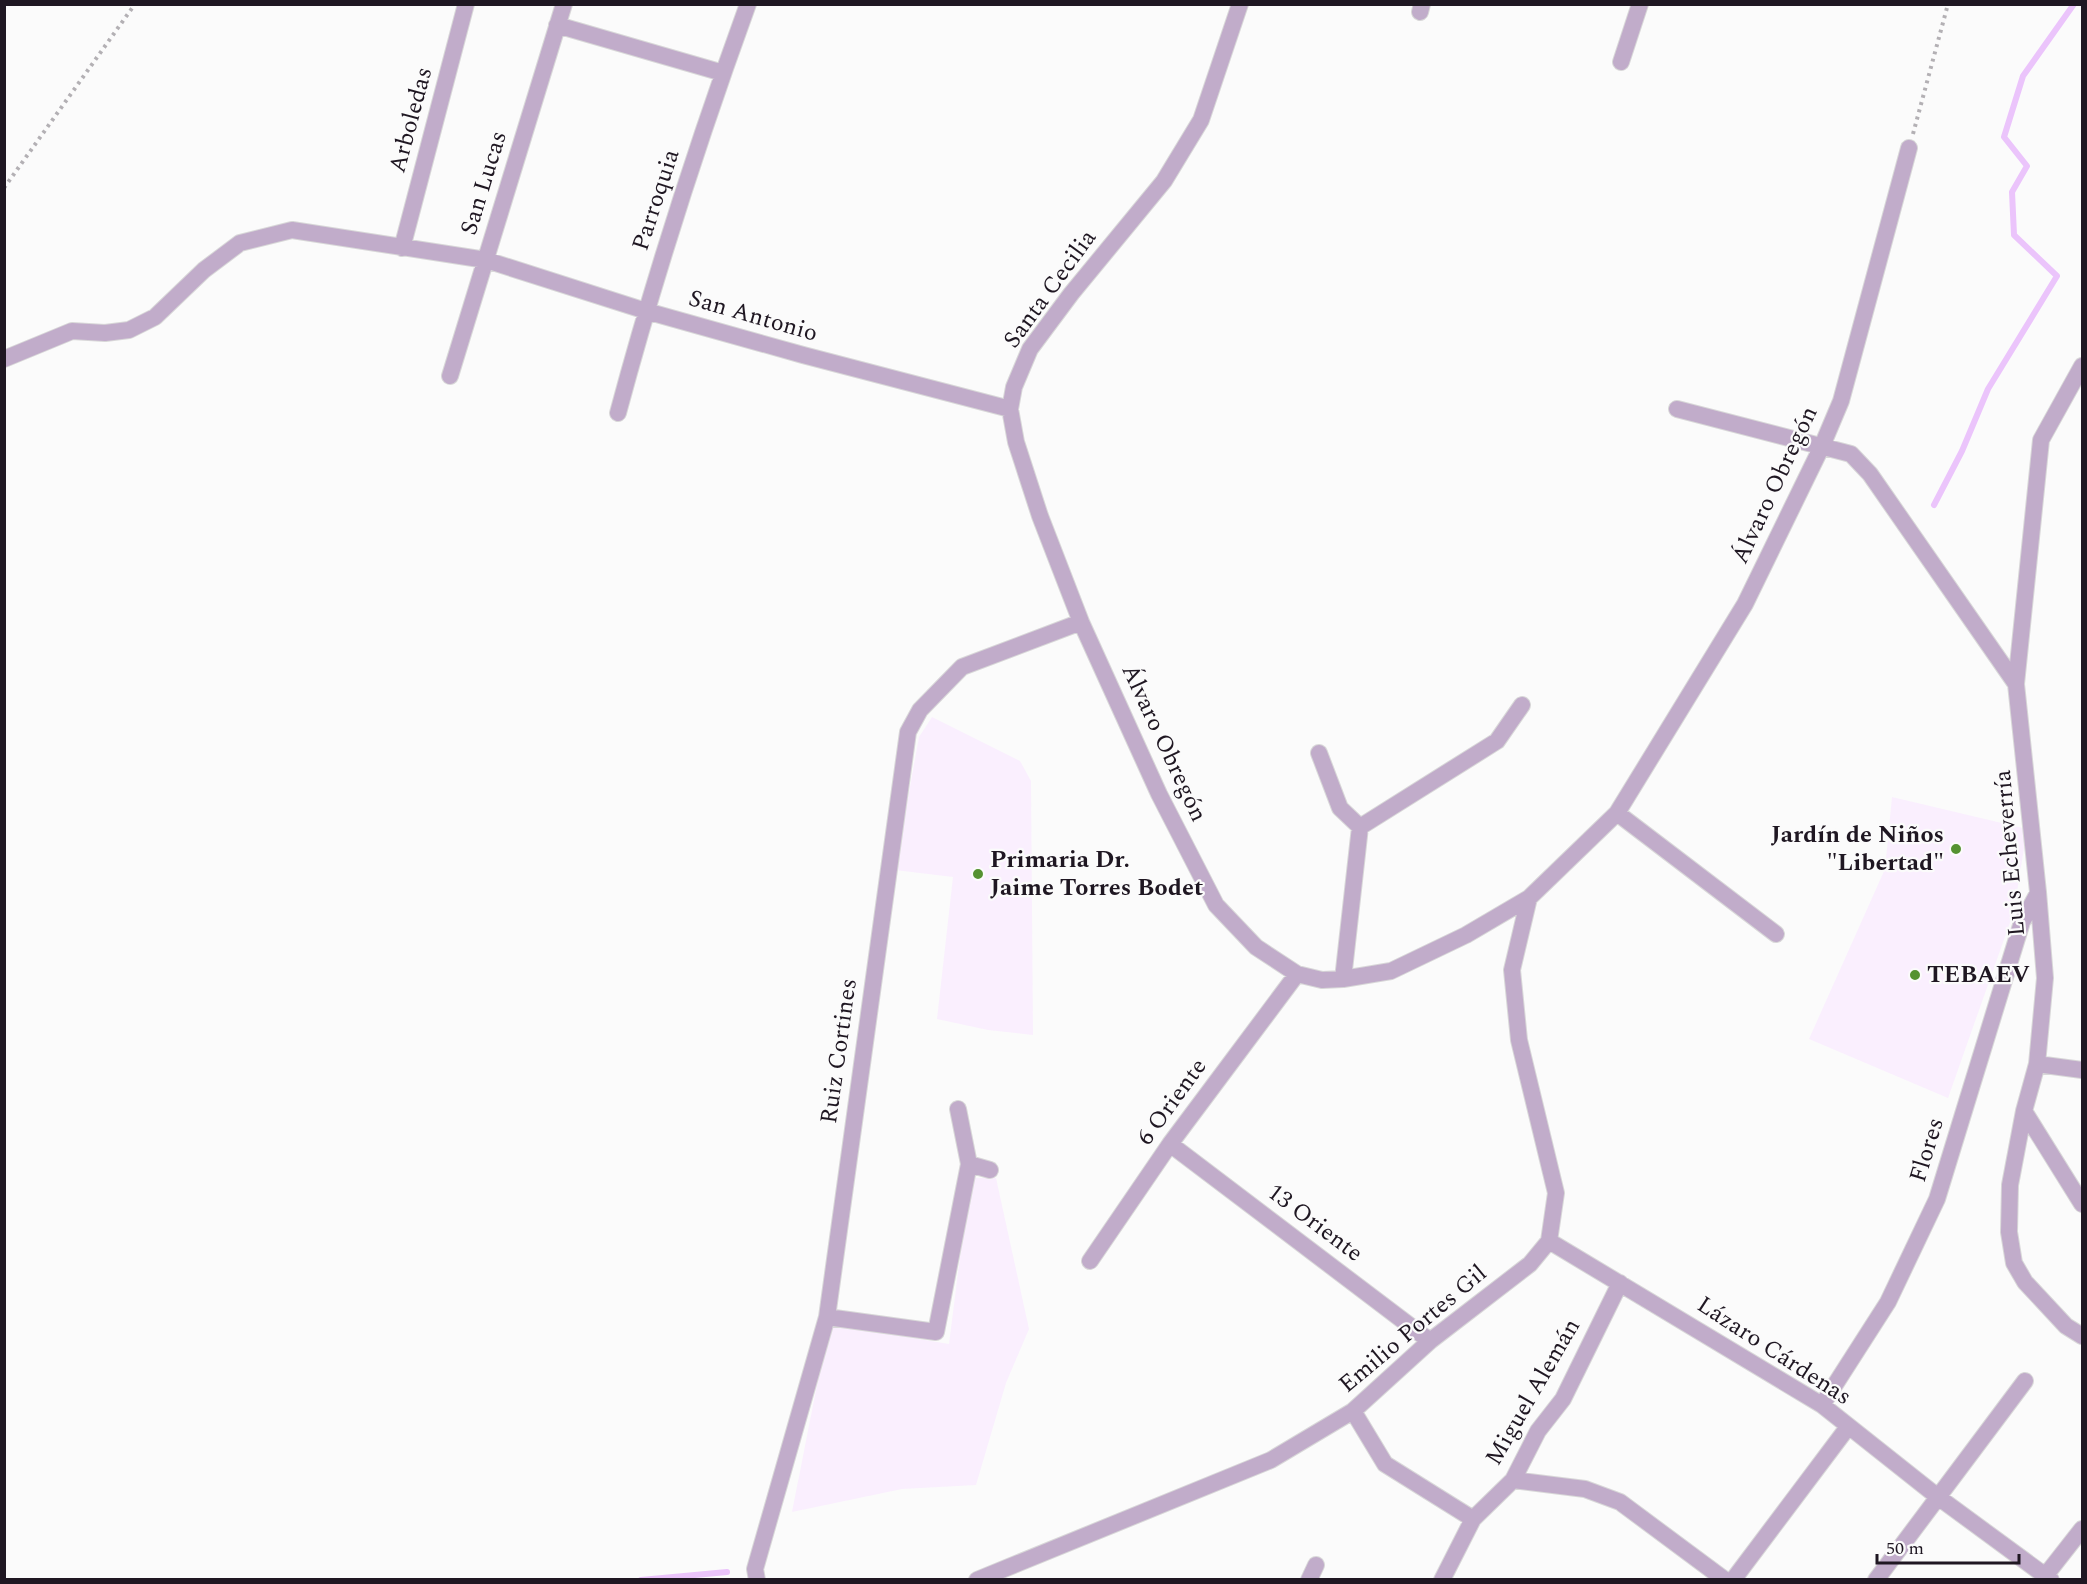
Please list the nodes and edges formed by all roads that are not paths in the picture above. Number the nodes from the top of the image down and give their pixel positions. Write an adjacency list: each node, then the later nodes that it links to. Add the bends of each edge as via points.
1 (466, 4): 10 (street, Arboledas)
2 (564, 4): 6 (street, San Lucas)
3 (748, 4): 8 (street, Parroquia)
4 (1240, 4): 16 (street, Santa Cecilia, via 1201,120 1164,181 1030,349 1014,387)
5 (1640, 4): 7 (street)
6 (557, 25): 8 (street); 11 (street, San Lucas)
7 (1621, 62)
8 (723, 73): 12 (street, Parroquia)
9 (1909, 148): 19 (street, Álvaro Obregón, via 1841,401)
10 (402, 248): 11 (street, San Antonio); 13 (street, San Antonio, via 292,230 240,243 204,270 155,317 129,330 72,331)
11 (486, 260): 12 (street, San Antonio); 15 (street, San Lucas)
12 (646, 311): 16 (street, San Antonio); 18 (street, Parroquia)
13 (4, 359)
14 (2082, 366): 21 (street, via 2041,440)
15 (450, 376)
16 (1010, 409): 20 (street, Santa Cecilia, via 1019,453 1040,516)
17 (1677, 409): 19 (street, Luis Echeverría)
18 (618, 413)
19 (1822, 446): 21 (street, Luis Echeverría, via 1851,453 1870,474); 24 (street, Álvaro Obregón, via 1745,604)
20 (1081, 622): 29 (street, Álvaro Obregón, via 1216,905 1256,947); 42 (street, Ruiz Cortines, via 962,667 920,710 908,732)
21 (2016, 684): 26 (street, Luis Echeverría)
22 (1522, 705): 25 (street, via 1497,741)
23 (1319, 753): 25 (street, via 1340,808)
24 (1617, 813): 27 (street, Álvaro Obregón); 28 (street)
25 (1360, 827): 30 (street)
26 (2038, 892): 31 (street, Luis Echeverría, via 2045,978); 46 (street, Flores, via 2022,922 1937,1199 1888,1302)
27 (1528, 898): 30 (street, Álvaro Obregón, via 1466,935 1391,971); 39 (street, via 1512,970 1519,1040 1556,1193)
28 (1776, 934)
29 (1297, 974): 30 (street, Álvaro Obregón, via 1322,980); 35 (street, 6 Oriente)
30 (1343, 979)
31 (2037, 1064): 32 (street); 34 (street, Luis Echeverría)
32 (2082, 1070)
33 (958, 1109): 36 (street)
34 (2024, 1111): 38 (street); 43 (street, Luis Echeverría, via 2010,1185 2009,1232 2014,1263 2025,1282 2066,1326)
35 (1170, 1144): 40 (street, 6 Oriente); 44 (street, 13 Oriente)
36 (969, 1164): 37 (street); 42 (street, via 936,1332)
37 (990, 1170)
38 (2082, 1204)
39 (1549, 1241): 41 (street, Lázaro Cárdenas); 44 (street, Emilio Portes Gil, via 1530,1264)
40 (1090, 1261)
41 (1620, 1283): 46 (street, Lázaro Cárdenas); 49 (street, Miguel Alemán, via 1563,1399 1538,1431)
42 (827, 1317): 54 (street, Ruiz Cortines, via 755,1569)
43 (2082, 1336)
44 (1430, 1341): 47 (street, Emilio Portes Gil)
45 (2025, 1381): 50 (street)
46 (1822, 1405): 48 (street, Lázaro Cárdenas)
47 (1353, 1410): 51 (street, via 1385,1464); 55 (street, Emilio Portes Gil, via 1271,1460)
48 (1848, 1426): 50 (street, Lázaro Cárdenas); 58 (street)
49 (1513, 1480): 51 (street, Miguel Alemán); 57 (street, via 1585,1490 1620,1502)
50 (1938, 1497): 53 (street, Lázaro Cárdenas); 59 (street)
51 (1473, 1519): 56 (street, Miguel Alemán)
52 (2082, 1529): 53 (street)
53 (2046, 1578)
54 (757, 1580)
55 (977, 1580)
56 (1442, 1580)
57 (1725, 1580)
58 (1733, 1580)
59 (1876, 1580)

